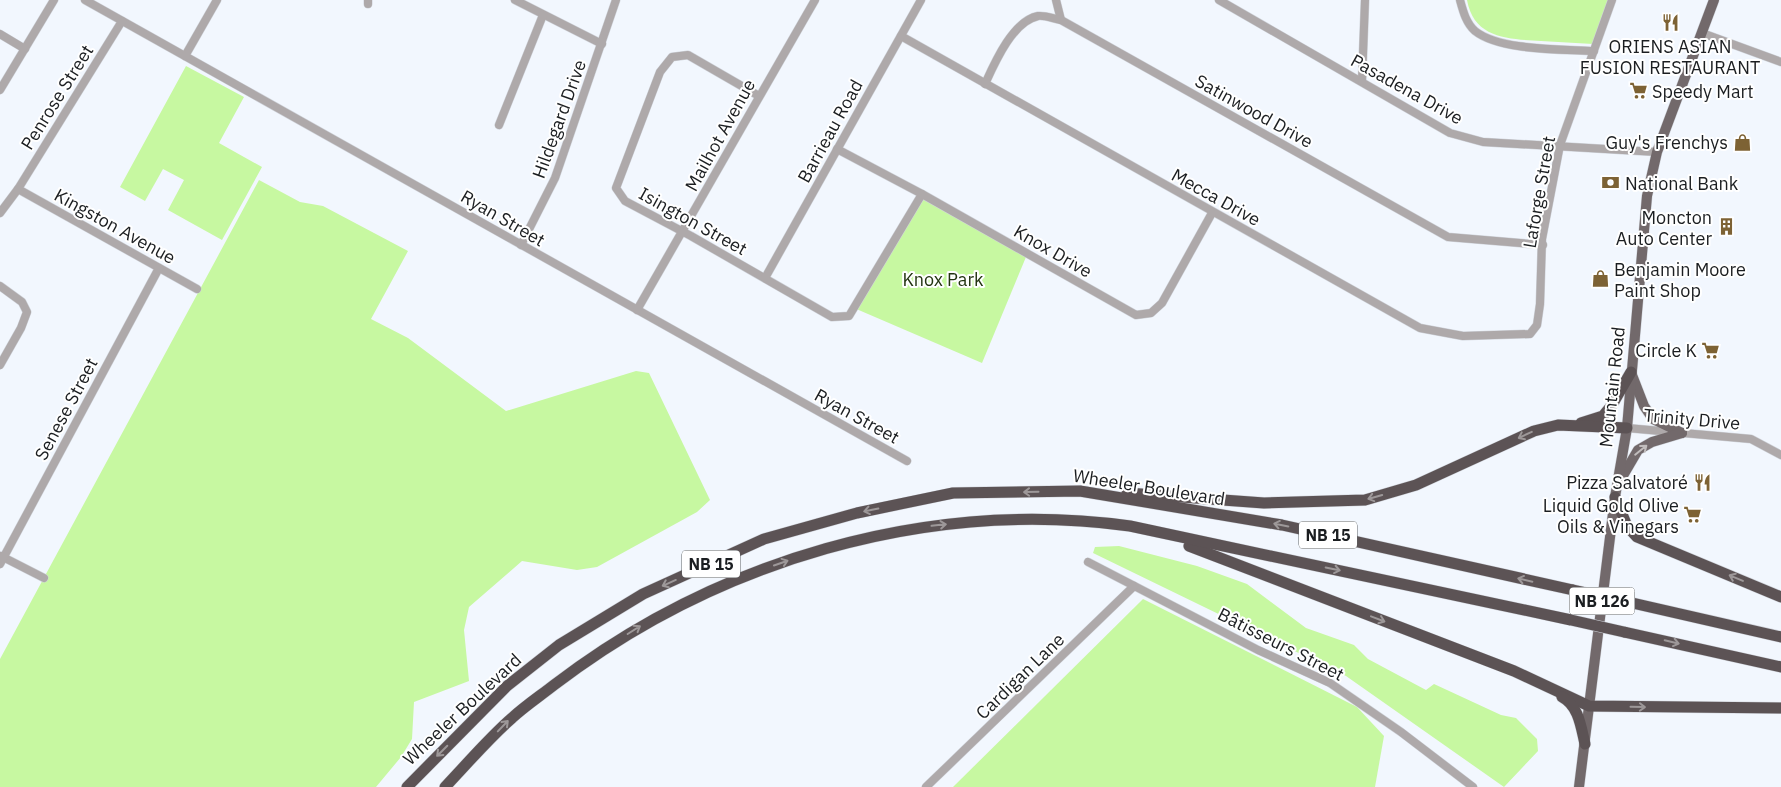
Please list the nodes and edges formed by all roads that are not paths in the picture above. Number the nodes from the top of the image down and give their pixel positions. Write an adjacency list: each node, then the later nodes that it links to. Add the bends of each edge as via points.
1 (54, 0): 21 (street)
2 (85, 0): 16 (street, Ryan Street)
3 (217, 0): 23 (street)
4 (515, 0): 14 (street)
5 (616, 0): 20 (street, Hildegard Drive)
6 (815, 0): 28 (street, Mailhot Avenue)
7 (921, 0): 19 (street, Barrieau Road)
8 (1056, 0): 15 (street)
9 (1219, 0): 25 (street, Pasadena Drive)
10 (1365, 0): 25 (street)
11 (1460, 0): 22 (street, via 1466,19 1474,30 1494,42)
12 (1612, 0): 22 (street, Laforge Street)
13 (1714, 0): 17 (main road, Mountain Road / NB 126)
14 (543, 15): 20 (street); 29 (street)
15 (1061, 20): 26 (street, Satinwood Drive, via 1040,15 1025,21 1002,49); 39 (street, Satinwood Drive, via 1448,237)
16 (122, 21): 23 (street, Ryan Street); 33 (street, Penrose Street)
17 (1702, 33): 24 (street); 32 (main road, Mountain Road / NB 126)
18 (0, 34): 21 (street)
19 (901, 36): 26 (street, Mecca Drive); 31 (street, Barrieau Road)
20 (602, 44): 38 (street, Hildegard Drive, via 555,178)
21 (25, 49): 27 (street)
22 (1594, 51): 30 (street, Laforge Street)
23 (185, 56): 38 (street, Ryan Street)
24 (1781, 62)
25 (1362, 81): 30 (street, Pasadena Drive, via 1450,133 1483,142)
26 (985, 84): 36 (street, Mecca Drive)
27 (0, 90)
28 (759, 96): 37 (street, Mailhot Avenue); 37 (street, Isington Street, via 688,55 672,57 660,72 616,188 625,201)
29 (500, 125)
30 (1560, 145): 32 (street, Pasadena Drive); 39 (street, Laforge Street)
31 (837, 149): 34 (street, Knox Drive); 41 (street, Barrieau Road)
32 (1657, 152): 47 (main road, Mountain Road / NB 126, via 1647,196)
33 (18, 189): 35 (street, Penrose Street); 40 (street, Kingston Avenue)
34 (922, 194): 36 (street, Knox Drive, via 1136,315 1151,313 1162,303); 41 (street, Isington Street, via 849,316 832,317)
35 (0, 213)
36 (1212, 213): 45 (street, Mecca Drive, via 1420,328 1463,336)
37 (681, 232): 41 (street, Isington Street); 44 (street, Mailhot Avenue)
38 (521, 245): 44 (street, Ryan Street)
39 (1543, 245): 45 (street, Laforge Street, via 1537,325)
40 (159, 268): 43 (street, Kingston Avenue); 56 (street, Senese Street)
41 (765, 278)
42 (0, 286): 46 (street, via 22,302 27,312)
43 (197, 289)
44 (637, 310): 52 (street, Ryan Street)
45 (1530, 334)
46 (0, 365)
47 (1631, 372): 48 (highway, via 1603,416); 49 (main road, Mountain Road / NB 126); 50 (main road, via 1644,406 1653,419)
48 (1572, 426): 49 (highway); 53 (highway, one-way to 53, via 1534,431 1416,485 1364,500 1264,504)
49 (1627, 428): 50 (street, Trinity Drive); 54 (main road, Mountain Road / NB 126)
50 (1682, 433): 51 (street, Trinity Drive, via 1751,439); 54 (main road, one-way to 50, via 1638,450)
51 (1781, 455)
52 (907, 461)
53 (1080, 491): 61 (highway, Wheeler Boulevard / NB 15, one-way to 53, bridge, via 1282,525); 67 (highway, Wheeler Boulevard / NB 15, one-way to 67, via 953,493 857,513 764,540 644,594 559,645 507,686)
54 (1616, 492): 60 (highway, one-way to 54, via 1637,537 1627,526); 64 (main road, Mountain Road / NB 126)
55 (1096, 521): 62 (highway, one-way to 62, via 1203,550); 63 (highway, NB 15, one-way to 63, bridge); 68 (highway, NB 15, one-way to 55, via 512,718 594,655 652,619 713,589 849,542 920,527 993,520)
56 (1, 559): 58 (street)
57 (1088, 562): 59 (street, Bâtisseurs Street)
58 (44, 578)
59 (1134, 586): 69 (street, Cardigan Lane); 70 (street, Bâtisseurs Street, via 1330,683)
60 (1781, 597)
61 (1781, 637)
62 (1493, 663): 64 (highway); 66 (highway, via 1567,700 1579,717)
63 (1781, 667)
64 (1589, 706): 65 (highway, one-way to 65); 66 (main road, Mountain Road / NB 126)
65 (1781, 708)
66 (1586, 744): 71 (main road, Mountain Road / NB 126)
67 (407, 787)
68 (446, 787)
69 (926, 787)
70 (1473, 787)
71 (1579, 787)

